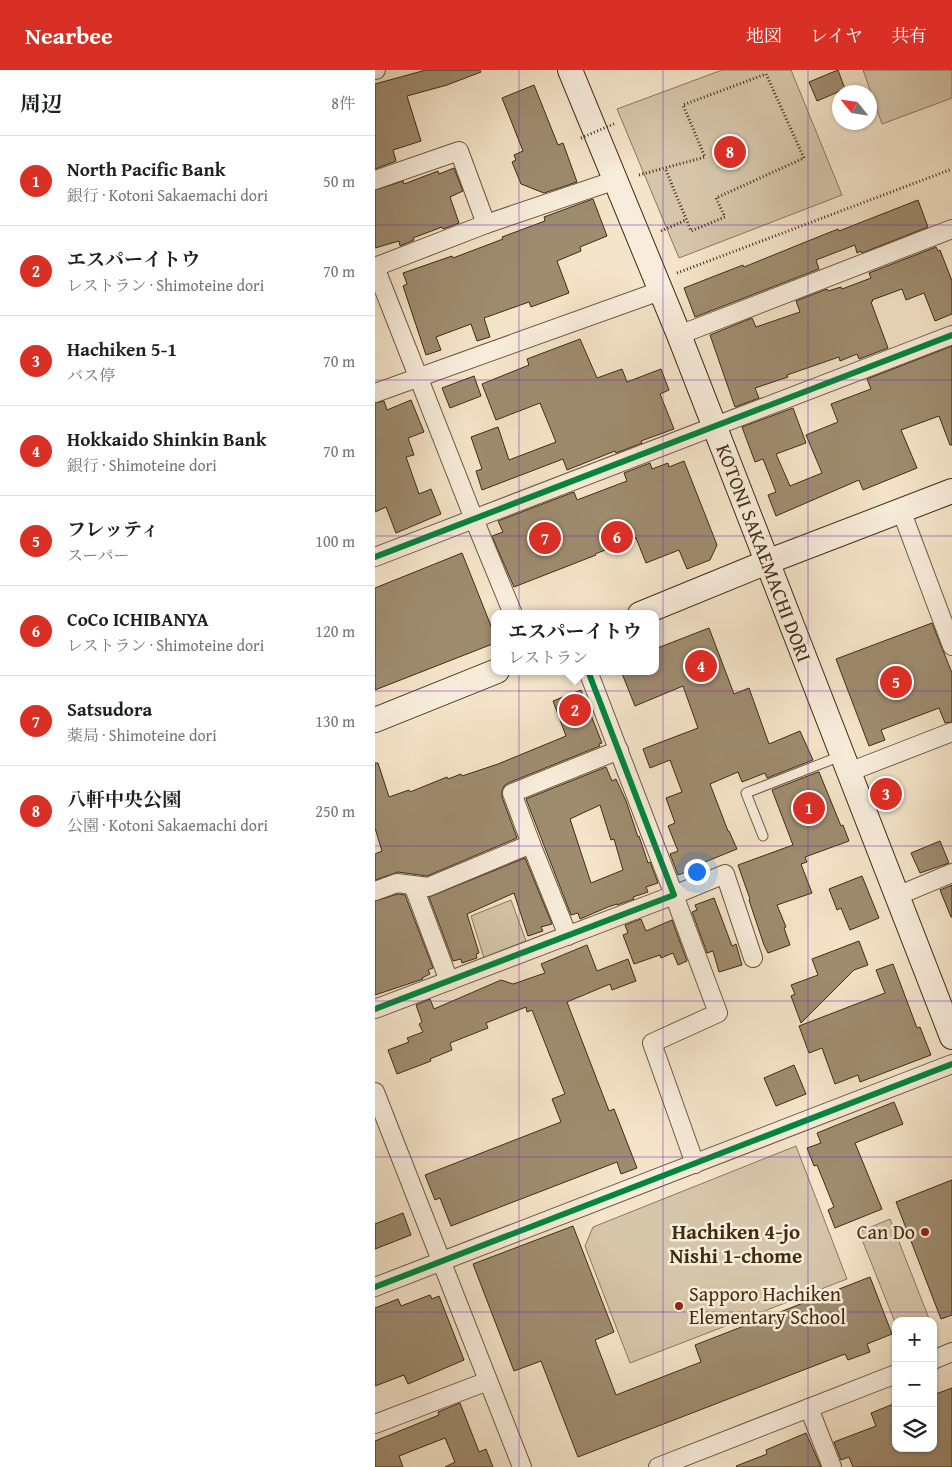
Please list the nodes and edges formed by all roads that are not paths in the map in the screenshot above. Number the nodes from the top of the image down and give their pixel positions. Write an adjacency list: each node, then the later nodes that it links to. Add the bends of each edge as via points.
1 (570, 70): 3 (main road, KOTONI SAKAEMACHI DORI)
2 (375, 180): 4 (street, via 459,151)
3 (616, 180): 4 (street); 7 (main road, KOTONI SAKAEMACHI DORI)
4 (486, 224): 6 (street)
5 (951, 234): 8 (street)
6 (375, 267): 10 (street)
7 (660, 291): 8 (main road, KOTONI SAKAEMACHI DORI); 10 (street)
8 (679, 335): 12 (main road, KOTONI SAKAEMACHI DORI)
9 (952, 335): 12 (street)
10 (419, 377): 11 (street); 15 (street)
11 (375, 392)
12 (714, 426): 15 (street); 17 (main road, KOTONI SAKAEMACHI DORI)
13 (952, 491): 14 (main road)
14 (901, 510): 17 (main road); 20 (street)
15 (474, 519): 16 (street); 18 (street)
16 (375, 557)
17 (767, 562): 19 (main road); 27 (main road, KOTONI SAKAEMACHI DORI)
18 (511, 610)
19 (651, 610)
20 (948, 625): 21 (street)
21 (952, 646)
22 (491, 673): 24 (main road)
23 (591, 675): 26 (street)
24 (375, 720)
25 (952, 732): 27 (street)
26 (619, 750): 29 (street, via 512,793); 33 (street)
27 (846, 764): 28 (lane, via 746,793); 34 (main road, KOTONI SAKAEMACHI DORI)
28 (763, 836)
29 (531, 844): 31 (street, via 428,887); 35 (street)
30 (952, 873): 34 (street)
31 (413, 885): 32 (street, via 397,883); 37 (street)
32 (375, 891)
33 (674, 895): 35 (street); 36 (street, via 725,874); 43 (street, via 718,1013 651,1043)
34 (897, 896): 38 (main road, KOTONI SAKAEMACHI DORI)
35 (568, 936): 37 (street)
36 (753, 958)
37 (449, 981): 39 (street)
38 (946, 1004): 40 (main road, KOTONI SAKAEMACHI DORI)
39 (375, 1009)
40 (952, 1037)
41 (952, 1064): 43 (street)
42 (376, 1097): 44 (street)
43 (695, 1164): 44 (street)
44 (442, 1262): 45 (street); 49 (street)
45 (375, 1287)
46 (952, 1352): 47 (street)
47 (937, 1358)
48 (892, 1376): 50 (street)
49 (488, 1381): 51 (street); 52 (street)
50 (809, 1408): 53 (street); 54 (street)
51 (375, 1424)
52 (522, 1467)
53 (658, 1467)
54 (832, 1467)

